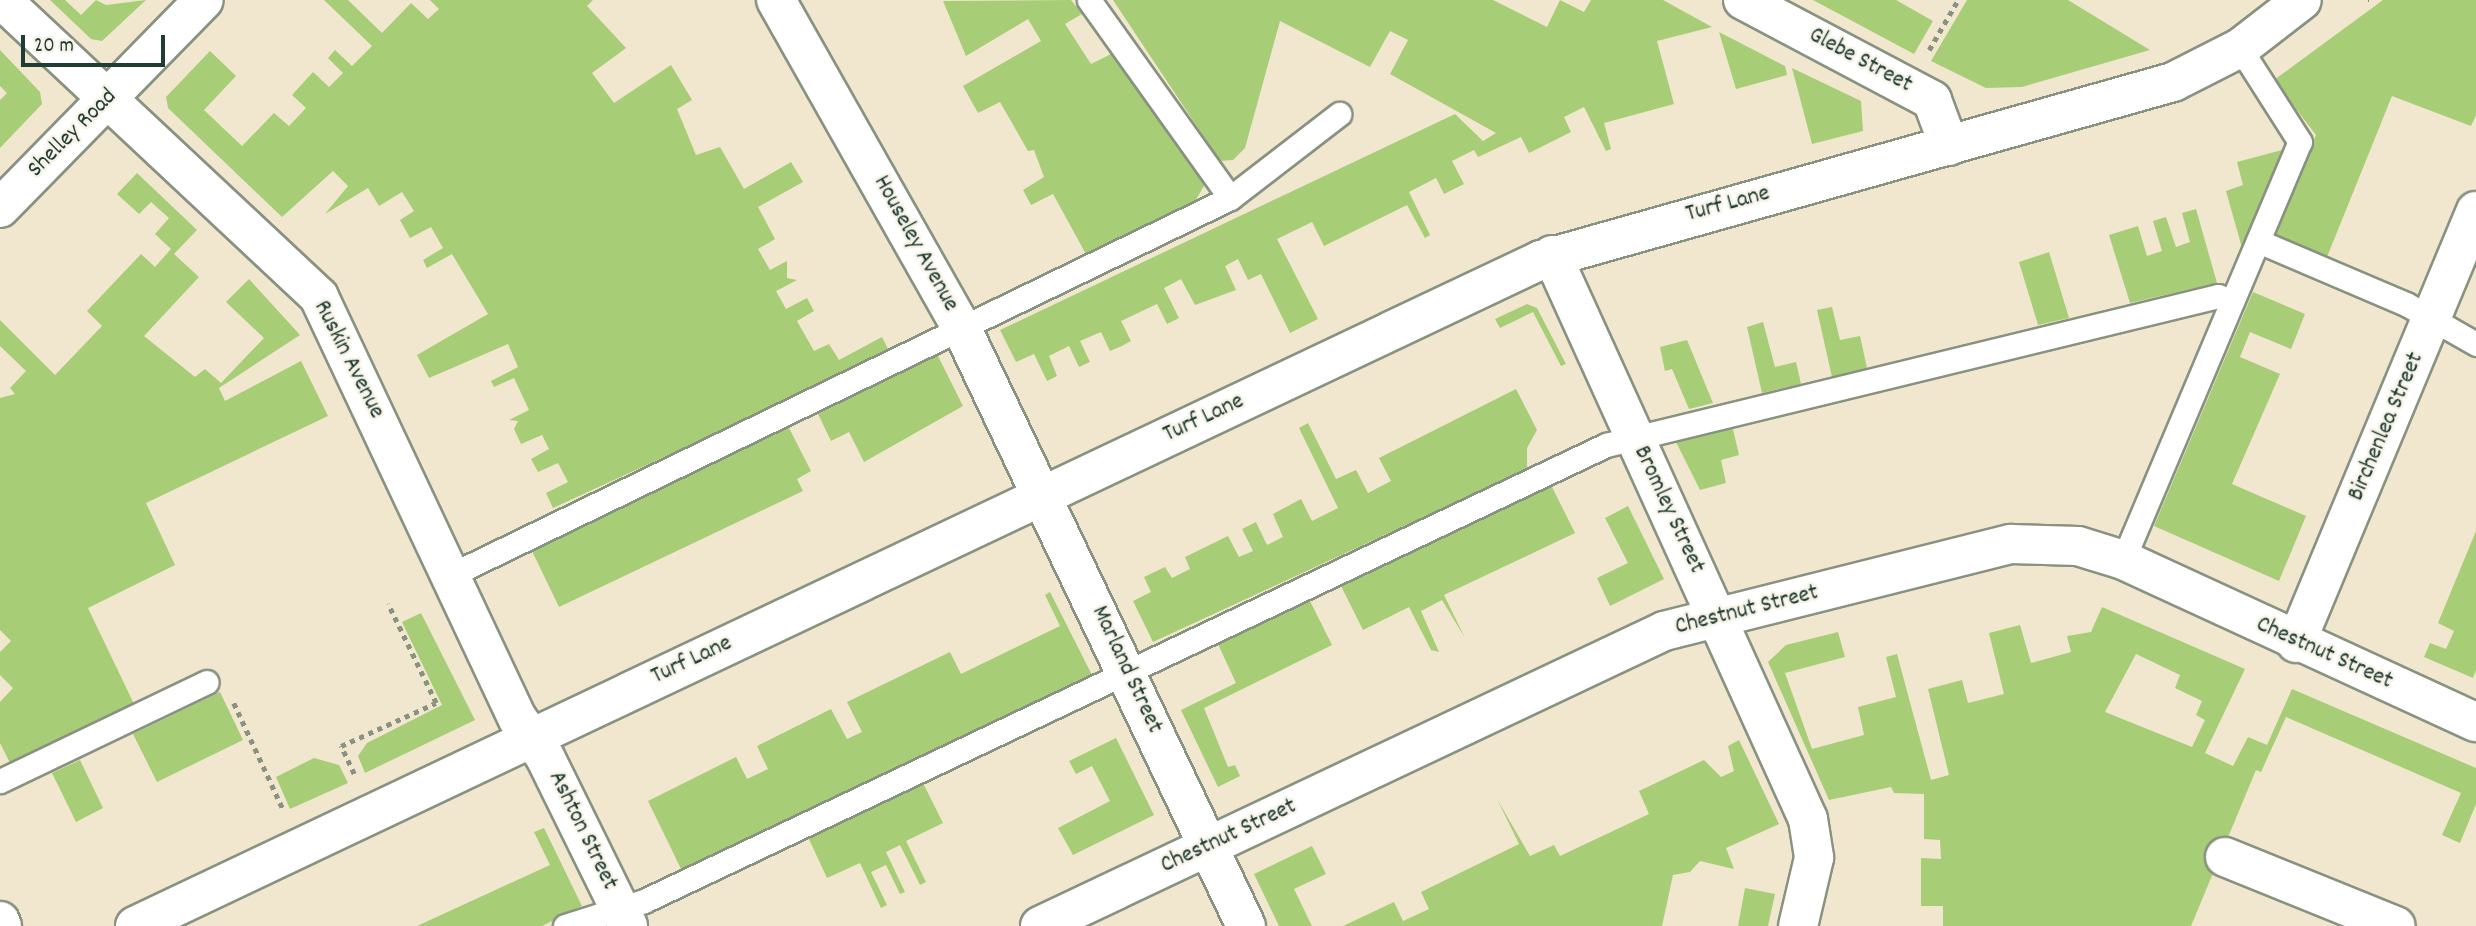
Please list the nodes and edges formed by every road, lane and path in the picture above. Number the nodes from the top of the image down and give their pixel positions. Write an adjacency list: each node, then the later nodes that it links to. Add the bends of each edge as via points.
1 (2, 0): 10 (street, Ruskin Avenue)
2 (204, 0): 10 (street, Shelley Road)
3 (776, 0): 20 (street, Houseley Avenue)
4 (1089, 0): 13 (lane)
5 (1743, 0): 12 (street, Glebe Street, via 1932,100)
6 (1958, 0): 9 (path)
7 (2302, 0): 8 (street, Turf Lane)
8 (2240, 48): 12 (street, Turf Lane, via 2173,82); 16 (lane, via 2300,142)
9 (1926, 55)
10 (107, 99): 14 (street, Shelley Road); 25 (street, Ruskin Avenue, via 319,298)
11 (1339, 114): 13 (lane)
12 (1949, 146): 17 (street, Turf Lane)
13 (1230, 198): 20 (lane)
14 (0, 208)
15 (2476, 211): 19 (street, Birchenlea Street)
16 (2258, 242): 18 (lane); 19 (lane, via 2406,304)
17 (1552, 256): 22 (street, Bromley Street); 23 (street, Turf Lane)
18 (2232, 301): 22 (lane, via 2218,296); 24 (lane)
19 (2432, 323): 21 (lane); 28 (street, Birchenlea Street)
20 (962, 329): 23 (street, Houseley Avenue); 25 (lane)
21 (2476, 344)
22 (1634, 437): 27 (street, Bromley Street); 29 (lane)
23 (1041, 495): 29 (street, Marland Street); 33 (street, Turf Lane)
24 (2123, 560): 27 (street, Chestnut Street, via 2078,546 2011,544); 28 (street, Chestnut Street)
25 (451, 575): 33 (street, Ruskin Avenue)
26 (388, 604): 35 (path, via 436,703 341,746)
27 (1715, 615): 37 (street, Chestnut Street, via 1664,631); 46 (street, Bromley Street, via 1809,822 1814,858)
28 (2296, 643): 32 (street, Chestnut Street)
29 (1126, 668): 37 (street, Marland Street); 39 (lane)
30 (207, 682): 34 (lane)
31 (233, 699): 36 (path)
32 (2474, 717)
33 (531, 737): 39 (street, Ashton Street); 42 (street, Turf Lane)
34 (0, 781)
35 (359, 784)
36 (287, 818)
37 (1209, 847): 44 (street, Chestnut Street); 45 (street, Marland Street)
38 (2225, 857): 47 (street)
39 (624, 917): 43 (lane)
40 (0, 921): 41 (street)
41 (2, 926)
42 (135, 926)
43 (565, 926)
44 (1040, 926)
45 (1246, 926)
46 (1798, 926)
47 (2396, 926)

